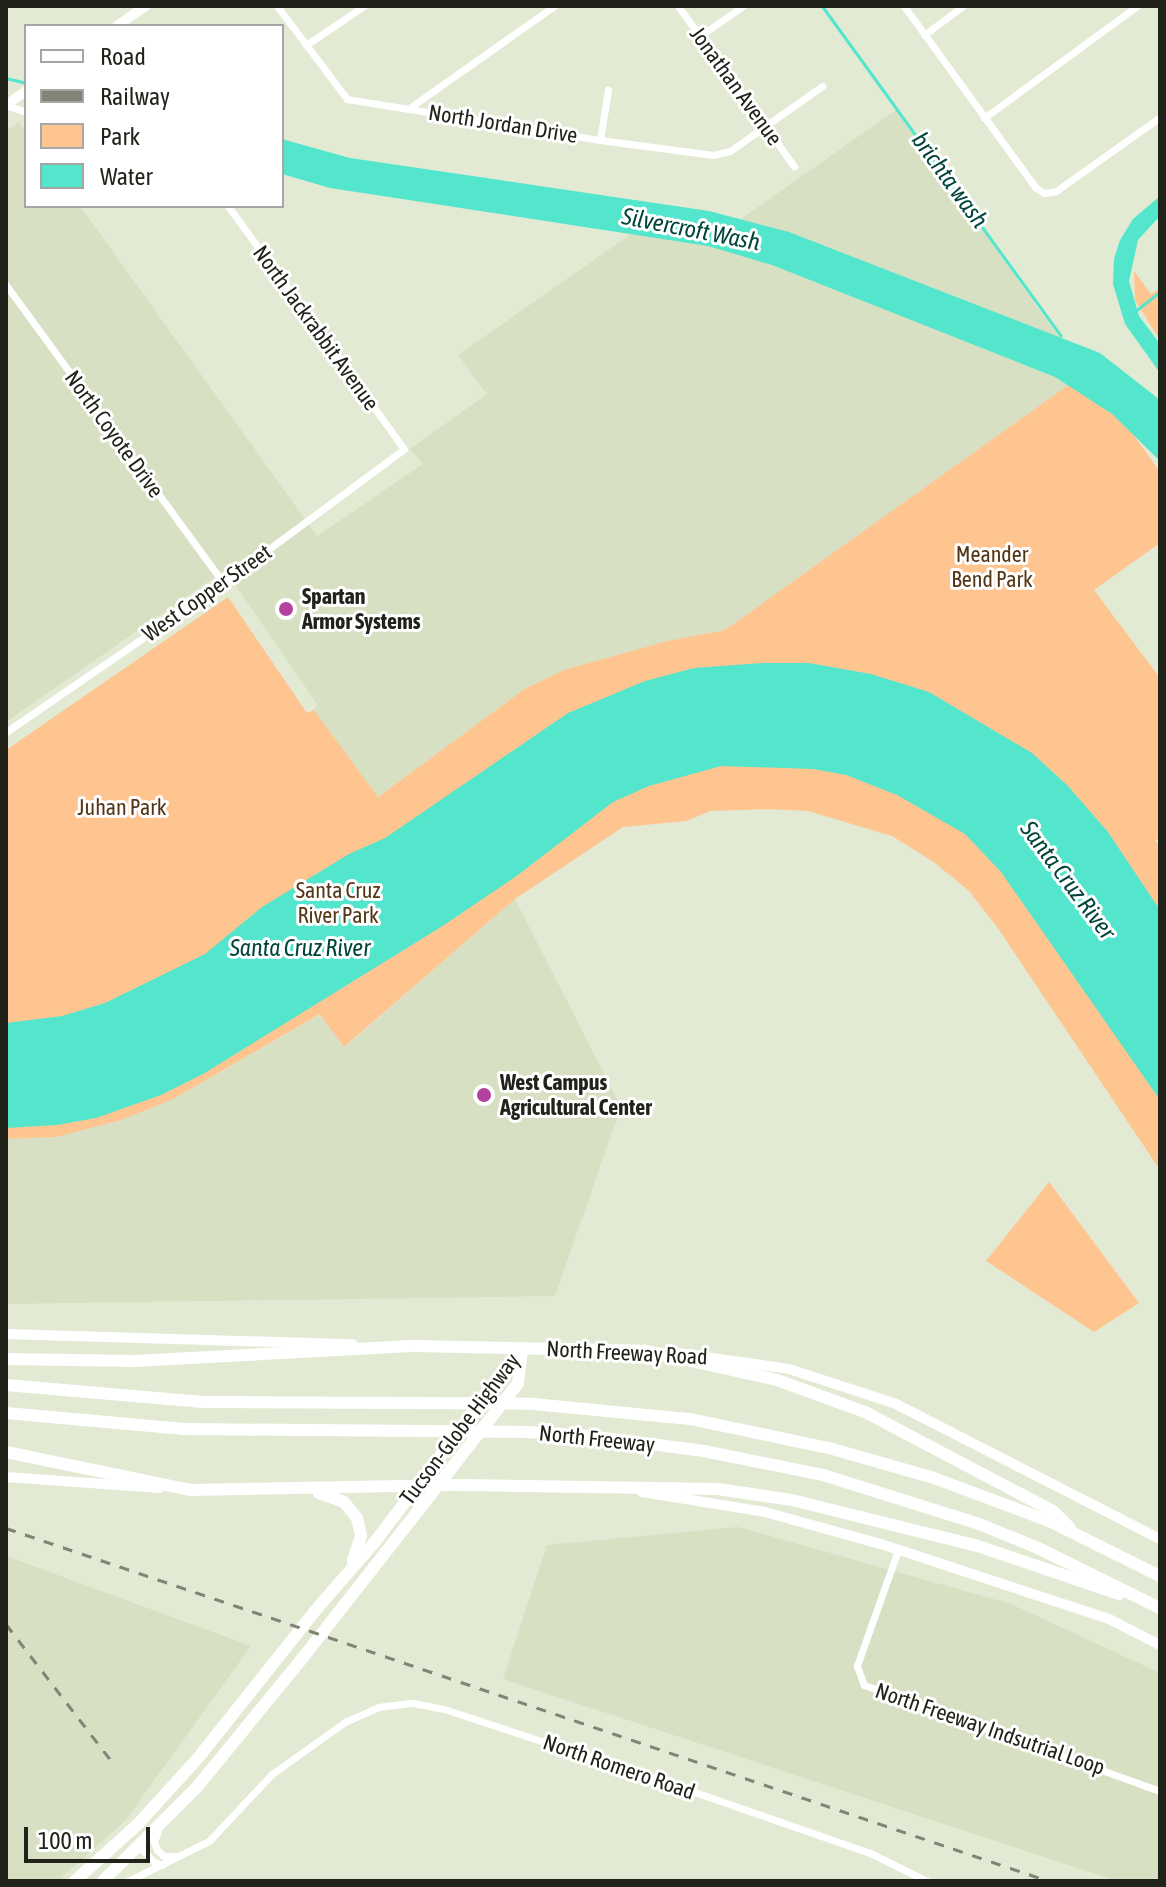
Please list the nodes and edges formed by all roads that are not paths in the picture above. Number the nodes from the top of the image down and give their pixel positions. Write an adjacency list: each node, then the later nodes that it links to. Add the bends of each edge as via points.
1 (146, 6): 10 (main road)
2 (277, 6): 13 (street, North Jordan Drive)
3 (364, 6): 13 (street)
4 (554, 6): 16 (street)
5 (678, 6): 12 (street, Jonathan Avenue)
6 (743, 6): 12 (street)
7 (904, 6): 11 (street)
8 (963, 6): 11 (street)
9 (1137, 6): 18 (street)
10 (120, 24)
11 (924, 35): 18 (street)
12 (700, 36): 19 (street, Jonathan Avenue)
13 (306, 45): 16 (street, North Jordan Drive, via 347,99)
14 (822, 86): 19 (street, North Jordan Drive)
15 (608, 90): 20 (street)
16 (408, 109): 20 (street, North Jordan Drive)
17 (1160, 117): 18 (street, via 1046,196)
18 (984, 118)
19 (767, 127): 20 (street, North Jordan Drive, via 730,151 713,155); 21 (street, Jonathan Avenue)
20 (600, 140)
21 (794, 166)
22 (229, 208): 24 (street, North Jackrabbit Avenue)
23 (6, 285): 25 (street, North Coyote Drive)
24 (404, 449): 25 (street, West Copper Street)
25 (223, 583): 26 (street, West Copper Street)
26 (6, 732)
27 (6, 1334): 28 (main road, North Freeway Road)
28 (415, 1346): 29 (highway, North Freeway Road); 31 (highway, via 135,1361)
29 (522, 1348): 30 (highway, North Freeway Road); 36 (highway, Tucson-Globe Highway); 37 (highway, Tucson-Globe Highway, via 521,1378)
30 (647, 1351): 41 (highway, via 777,1380 865,1412 1053,1511); 42 (main road, North Freeway Road, via 789,1369 896,1404)
31 (6, 1359)
32 (6, 1385): 41 (highway, North Freeway, via 203,1402 533,1404 690,1419 813,1444 934,1478)
33 (6, 1413): 46 (highway, North Freeway, via 199,1430 512,1431 704,1451 823,1475 979,1524)
34 (6, 1452): 40 (highway)
35 (6, 1477): 40 (main road)
36 (417, 1486): 37 (highway); 38 (highway); 45 (highway, Tucson-Globe Highway)
37 (437, 1486): 39 (highway); 49 (highway, Tucson-Globe Highway, via 220,1761)
38 (272, 1489): 40 (highway); 45 (highway, via 331,1495 354,1513 361,1530 359,1549)
39 (588, 1489): 43 (main road, via 726,1504); 46 (highway, via 676,1486 792,1500 989,1549)
40 (191, 1490)
41 (1077, 1535): 44 (highway, North Freeway)
42 (1160, 1539)
43 (898, 1550): 47 (main road, via 1109,1619); 48 (street, North Freeway Indsutrial Loop, via 857,1666 864,1685)
44 (1160, 1576)
45 (333, 1590): 51 (highway, Tucson-Globe Highway, via 193,1765)
46 (1160, 1608)
47 (1160, 1645)
48 (1160, 1791)
49 (167, 1820): 50 (highway, Tucson-Globe Highway); 52 (street, via 154,1845 164,1856)
50 (140, 1847): 51 (highway, via 125,1843); 53 (street); 55 (highway, Tucson-Globe Highway)
51 (108, 1852): 54 (highway, Tucson-Globe Highway)
52 (184, 1855): 53 (street, North Romero Road); 57 (street, North Romero Road, via 213,1837 265,1781 311,1746 367,1711 402,1704 434,1706 870,1853)
53 (163, 1865): 56 (street, North Romero Road)
54 (82, 1879)
55 (103, 1881)
56 (128, 1881)
57 (927, 1881)

